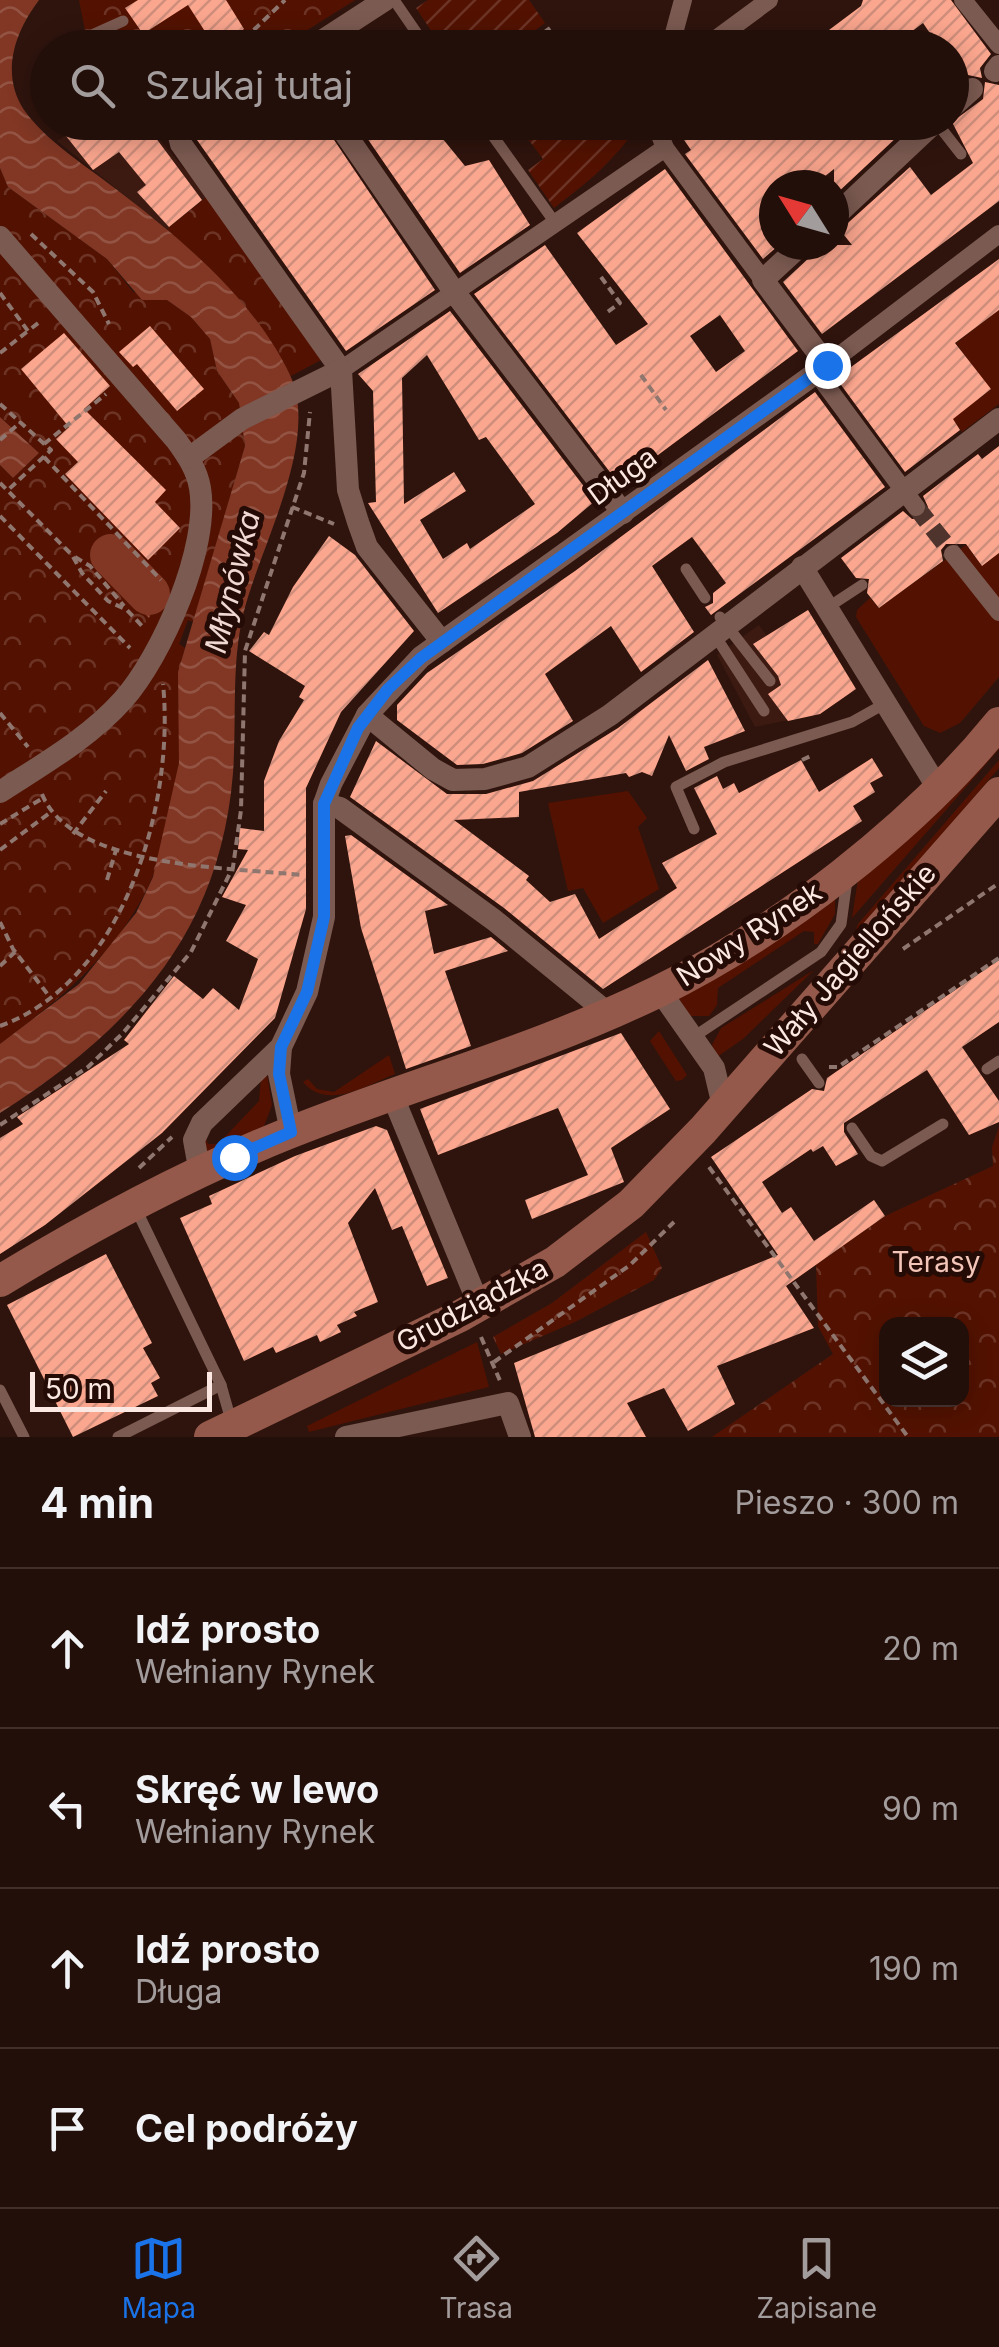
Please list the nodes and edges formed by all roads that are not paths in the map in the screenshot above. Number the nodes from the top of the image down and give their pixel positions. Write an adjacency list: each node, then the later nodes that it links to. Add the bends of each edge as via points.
1 (386, 0): 6 (street)
2 (394, 0): 10 (lane)
3 (683, 0): 11 (street)
4 (769, 0): 12 (street)
5 (963, 0): 13 (street)
6 (349, 9): 9 (street)
7 (122, 20): 8 (lane)
8 (101, 30)
9 (329, 30)
10 (415, 30)
11 (675, 30)
12 (728, 30)
13 (999, 45)
14 (972, 89): 15 (street)
15 (969, 92)
16 (182, 140): 32 (street)
17 (349, 140): 30 (street)
18 (497, 140): 25 (lane)
19 (663, 140): 22 (street)
20 (917, 140): 24 (street)
21 (950, 140): 23 (lane)
22 (666, 148): 25 (street); 29 (street)
23 (961, 154)
24 (849, 203)
25 (556, 224): 30 (street)
26 (999, 234): 31 (street, Długa)
27 (0, 237): 34 (street)
28 (785, 260): 29 (street)
29 (763, 280): 31 (street)
30 (455, 293): 32 (street); 36 (street)
31 (821, 369): 35 (street); 36 (street, Długa)
32 (341, 370): 34 (street, via 302,402 242,418); 45 (street, via 348,490 358,522 367,546)
33 (999, 419): 35 (street)
34 (189, 458): 52 (street, via 202,506 192,559 148,668 96,726)
35 (910, 499): 38 (street)
36 (623, 513): 45 (street, Długa)
37 (953, 554): 43 (street)
38 (802, 567): 42 (street); 44 (street)
39 (686, 569): 41 (lane)
40 (862, 586): 42 (lane)
41 (705, 598)
42 (830, 606): 47 (street)
43 (999, 612)
44 (720, 625): 46 (lane); 48 (lane); 49 (street, via 550,755 503,776 442,776)
45 (442, 642): 49 (street, Długa, via 399,676)
46 (770, 682)
47 (886, 703): 51 (street); 55 (lane, via 852,722 724,762 676,787)
48 (764, 711)
49 (367, 715): 54 (street, Długa)
50 (999, 723): 51 (main road)
51 (939, 790): 56 (main road, Nowy Rynek)
52 (0, 792)
53 (999, 792): 66 (main road, Wały Jagiellońskie)
54 (324, 804): 58 (street, via 340,808 448,884); 60 (street, via 324,917 307,992)
55 (694, 829)
56 (848, 870): 57 (main road, Nowy Rynek); 59 (lane, via 841,924 821,952)
57 (660, 991): 58 (main road); 59 (street, Nowy Rynek)
58 (609, 1014): 65 (main road)
59 (692, 1038): 66 (street, Nowy Rynek, via 714,1068)
60 (281, 1047): 69 (street, via 279,1074); 70 (street, via 202,1122 194,1140)
61 (802, 1059): 64 (lane)
62 (999, 1061): 63 (lane)
63 (987, 1069)
64 (820, 1083)
65 (393, 1097): 69 (main road); 73 (street)
66 (713, 1118): 73 (main road, Grudziądzka, via 650,1189)
67 (944, 1124): 68 (lane, via 882,1161)
68 (852, 1128)
69 (291, 1132): 70 (main road)
70 (200, 1173): 71 (main road)
71 (134, 1205): 72 (main road); 74 (lane)
72 (0, 1281)
73 (479, 1319): 76 (main road, Grudziądzka)
74 (222, 1385): 76 (lane); 79 (lane)
75 (0, 1390): 78 (lane)
76 (221, 1432)
77 (358, 1436): 80 (street, via 438,1426 508,1404)
78 (24, 1437)
79 (118, 1437)
80 (520, 1437)

